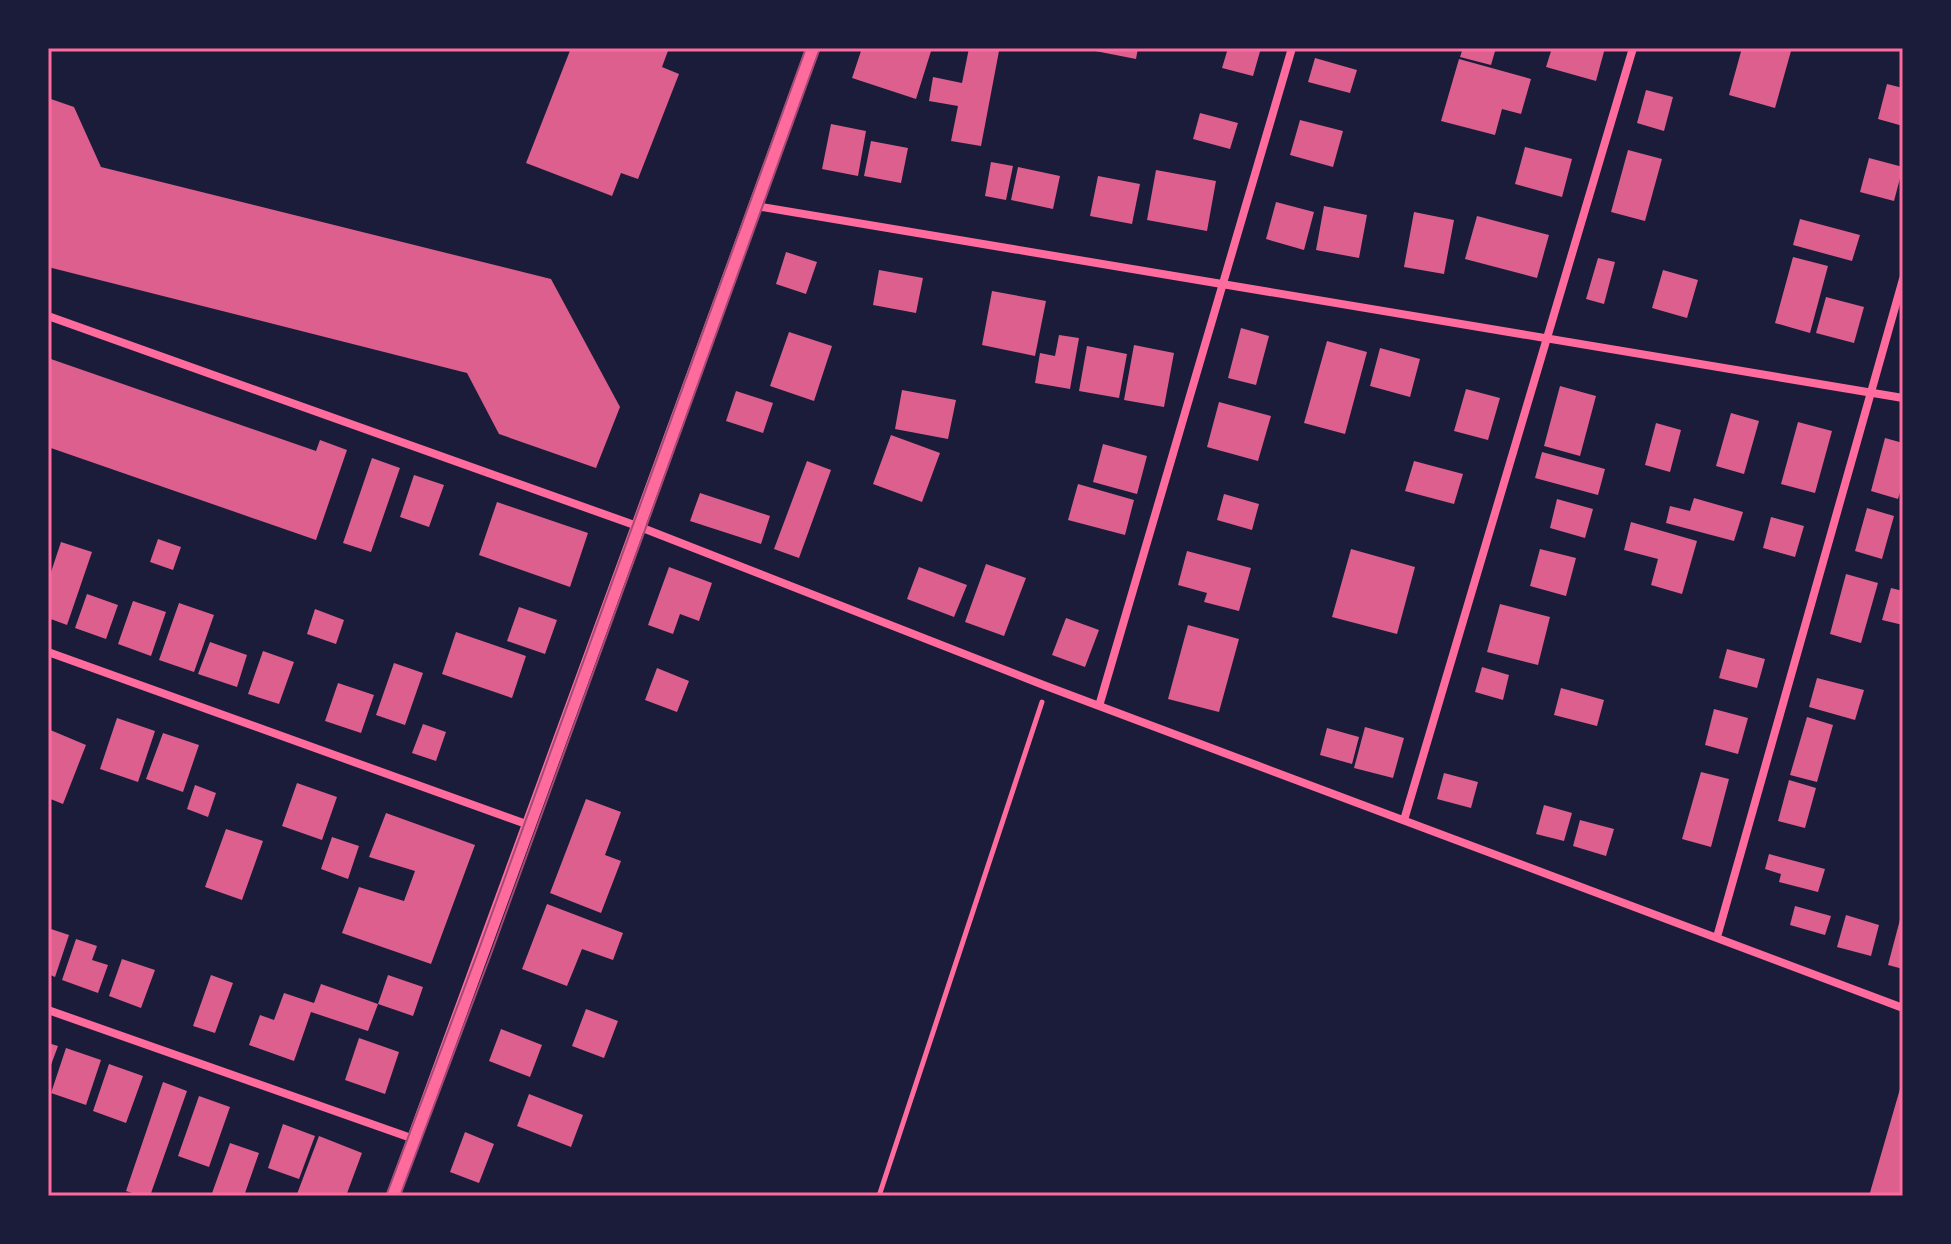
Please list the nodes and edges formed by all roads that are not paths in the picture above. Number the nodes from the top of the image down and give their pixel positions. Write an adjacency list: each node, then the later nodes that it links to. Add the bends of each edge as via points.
1 (813, 48): 4 (street)
2 (1292, 48): 6 (street)
3 (1633, 48): 8 (street)
4 (756, 206): 6 (street); 11 (street)
5 (1903, 279): 9 (street)
6 (1225, 285): 8 (street); 13 (street)
7 (48, 316): 11 (street)
8 (1548, 339): 9 (street); 14 (street)
9 (1870, 393): 10 (street); 16 (street)
10 (1903, 398)
11 (640, 527): 13 (street); 15 (street)
12 (48, 652): 15 (street)
13 (1099, 706): 14 (street)
14 (1404, 820): 16 (street)
15 (530, 826): 19 (street)
16 (1717, 937): 17 (street)
17 (1903, 1008)
18 (48, 1010): 19 (street)
19 (414, 1139): 20 (street)
20 (393, 1196)

